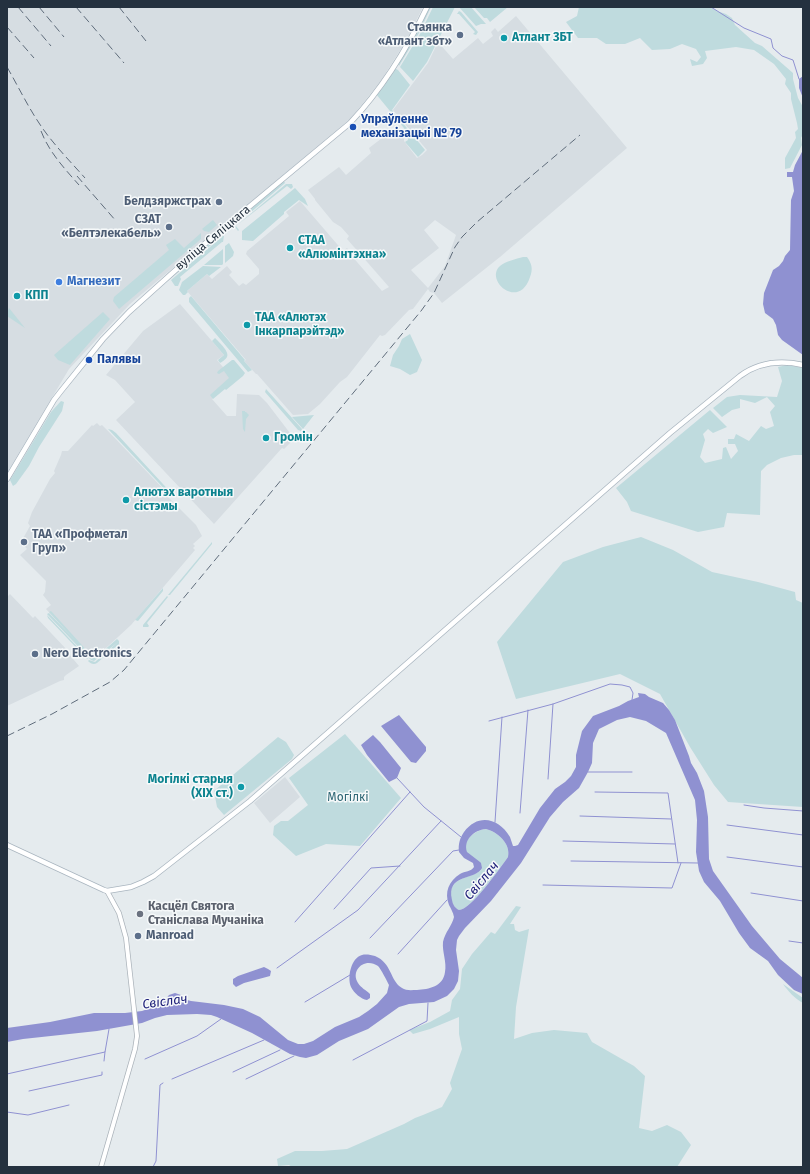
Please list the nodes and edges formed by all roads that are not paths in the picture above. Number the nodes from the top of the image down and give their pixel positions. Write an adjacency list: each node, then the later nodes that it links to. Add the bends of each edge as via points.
1 (427, 7): 3 (main road, вуліца Сяліцкага, via 403,53 364,109 350,124 208,241 103,339 54,400)
2 (803, 365): 5 (main road, via 771,363 740,376 665,438 250,801 148,880 131,887)
3 (7, 479)
4 (7, 845): 5 (main road)
5 (107, 891): 6 (street, via 124,929 136,1031 135,1049)
6 (101, 1167)

